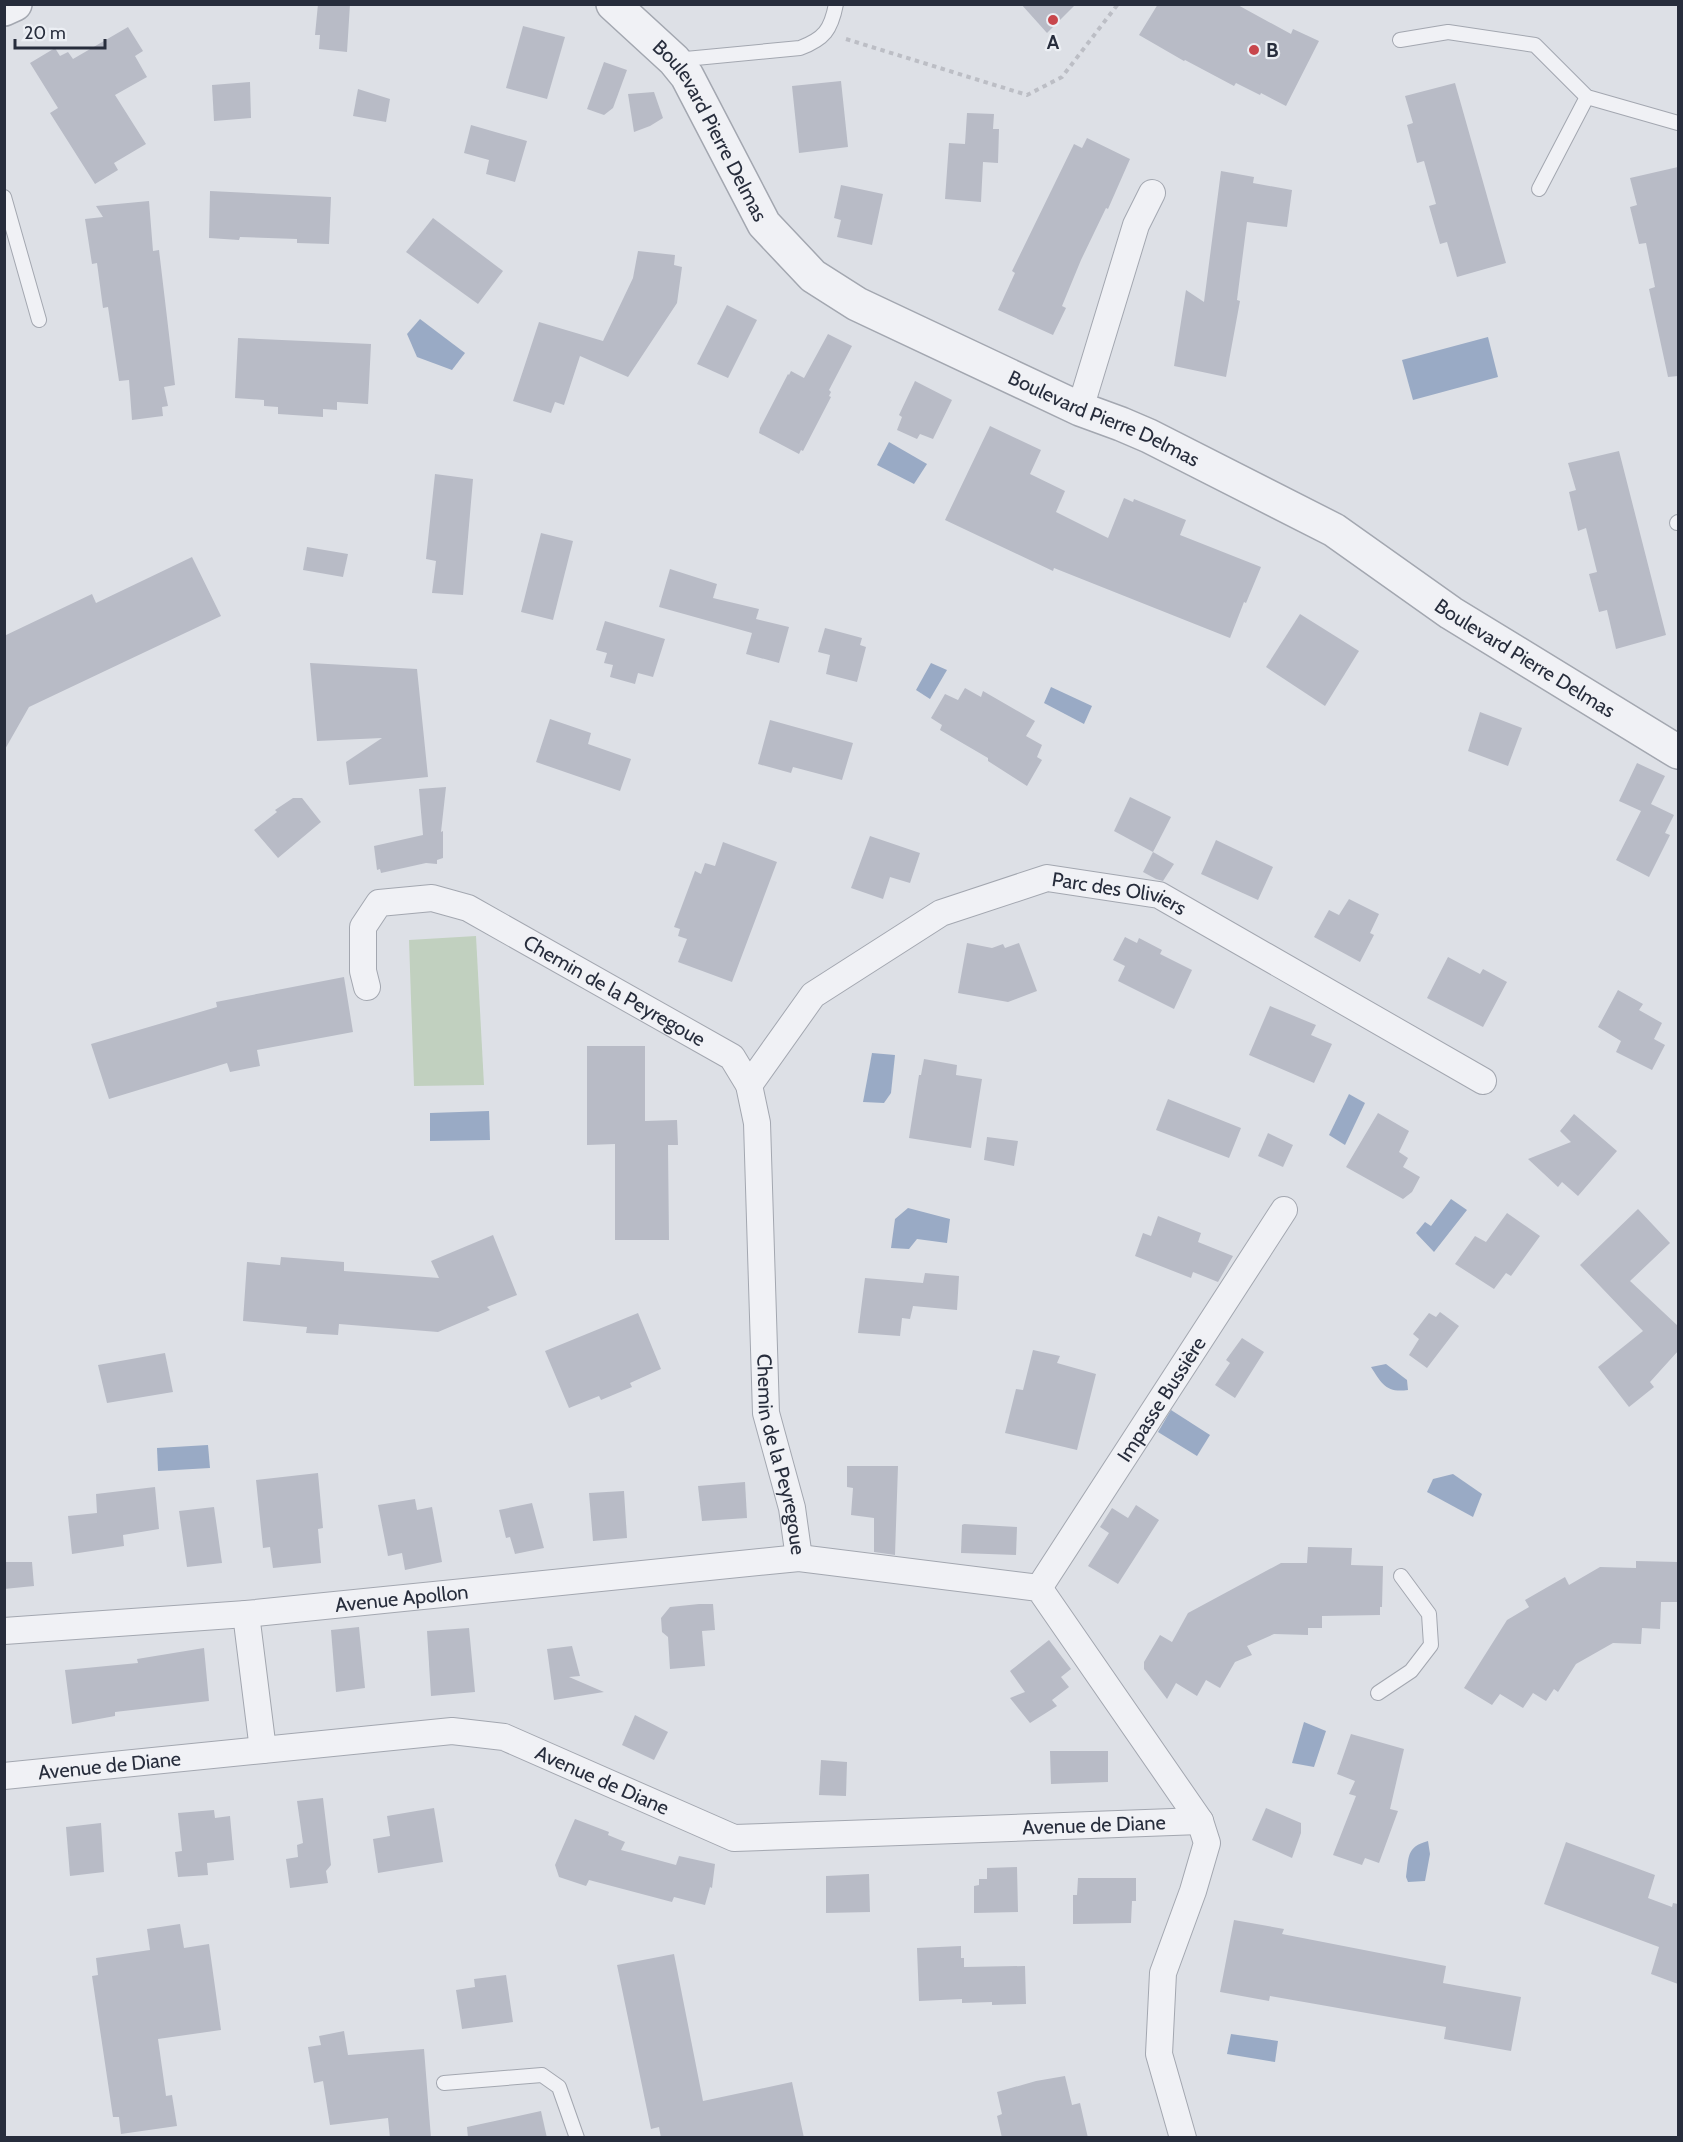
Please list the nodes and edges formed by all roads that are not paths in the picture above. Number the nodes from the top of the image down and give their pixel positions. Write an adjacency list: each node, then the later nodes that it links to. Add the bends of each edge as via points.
1 (15, 4): 4 (street)
2 (613, 4): 6 (street, Boulevard Pierre Delmas)
3 (836, 4): 6 (lane, via 833,23 818,42 800,48)
4 (4, 9)
5 (1400, 40): 7 (lane, via 1448,32 1535,45)
6 (674, 60): 13 (street, Boulevard Pierre Delmas, via 687,76 764,224 813,276 857,304)
7 (1587, 97): 8 (lane); 9 (lane)
8 (1678, 123)
9 (1539, 189)
10 (1152, 193): 13 (street, via 1136,225)
11 (4, 197): 12 (lane)
12 (39, 320)
13 (1080, 409): 14 (street, Boulevard Pierre Delmas, via 1149,436 1334,530 1451,614)
14 (1678, 752)
15 (367, 987): 17 (street, Chemin de la Peyregoue, via 363,927 379,903 432,898 468,908 732,1057)
16 (1483, 1081): 17 (street, Parc des Oliviers, via 1159,895 1047,878 941,913 813,995)
17 (749, 1085): 19 (street, Chemin de la Peyregoue, via 757,1123 766,1413 792,1508)
18 (1284, 1210): 21 (street, Impasse Bussière)
19 (799, 1558): 21 (street, Chemin de la Peyregoue); 22 (street, Avenue Apollon)
20 (1401, 1576): 24 (lane, via 1429,1614 1431,1645 1411,1671)
21 (1039, 1588): 27 (street)
22 (246, 1614): 23 (street, Avenue Apollon); 25 (street)
23 (4, 1631)
24 (1378, 1693)
25 (263, 1750): 26 (street, Avenue de Diane); 27 (street, Avenue de Diane, via 452,1731 504,1737 734,1838)
26 (4, 1776)
27 (1200, 1821): 30 (street, via 1207,1843 1163,1973 1159,2054)
28 (444, 2082): 29 (lane, via 542,2075 559,2087)
29 (577, 2138)
30 (1183, 2138)

